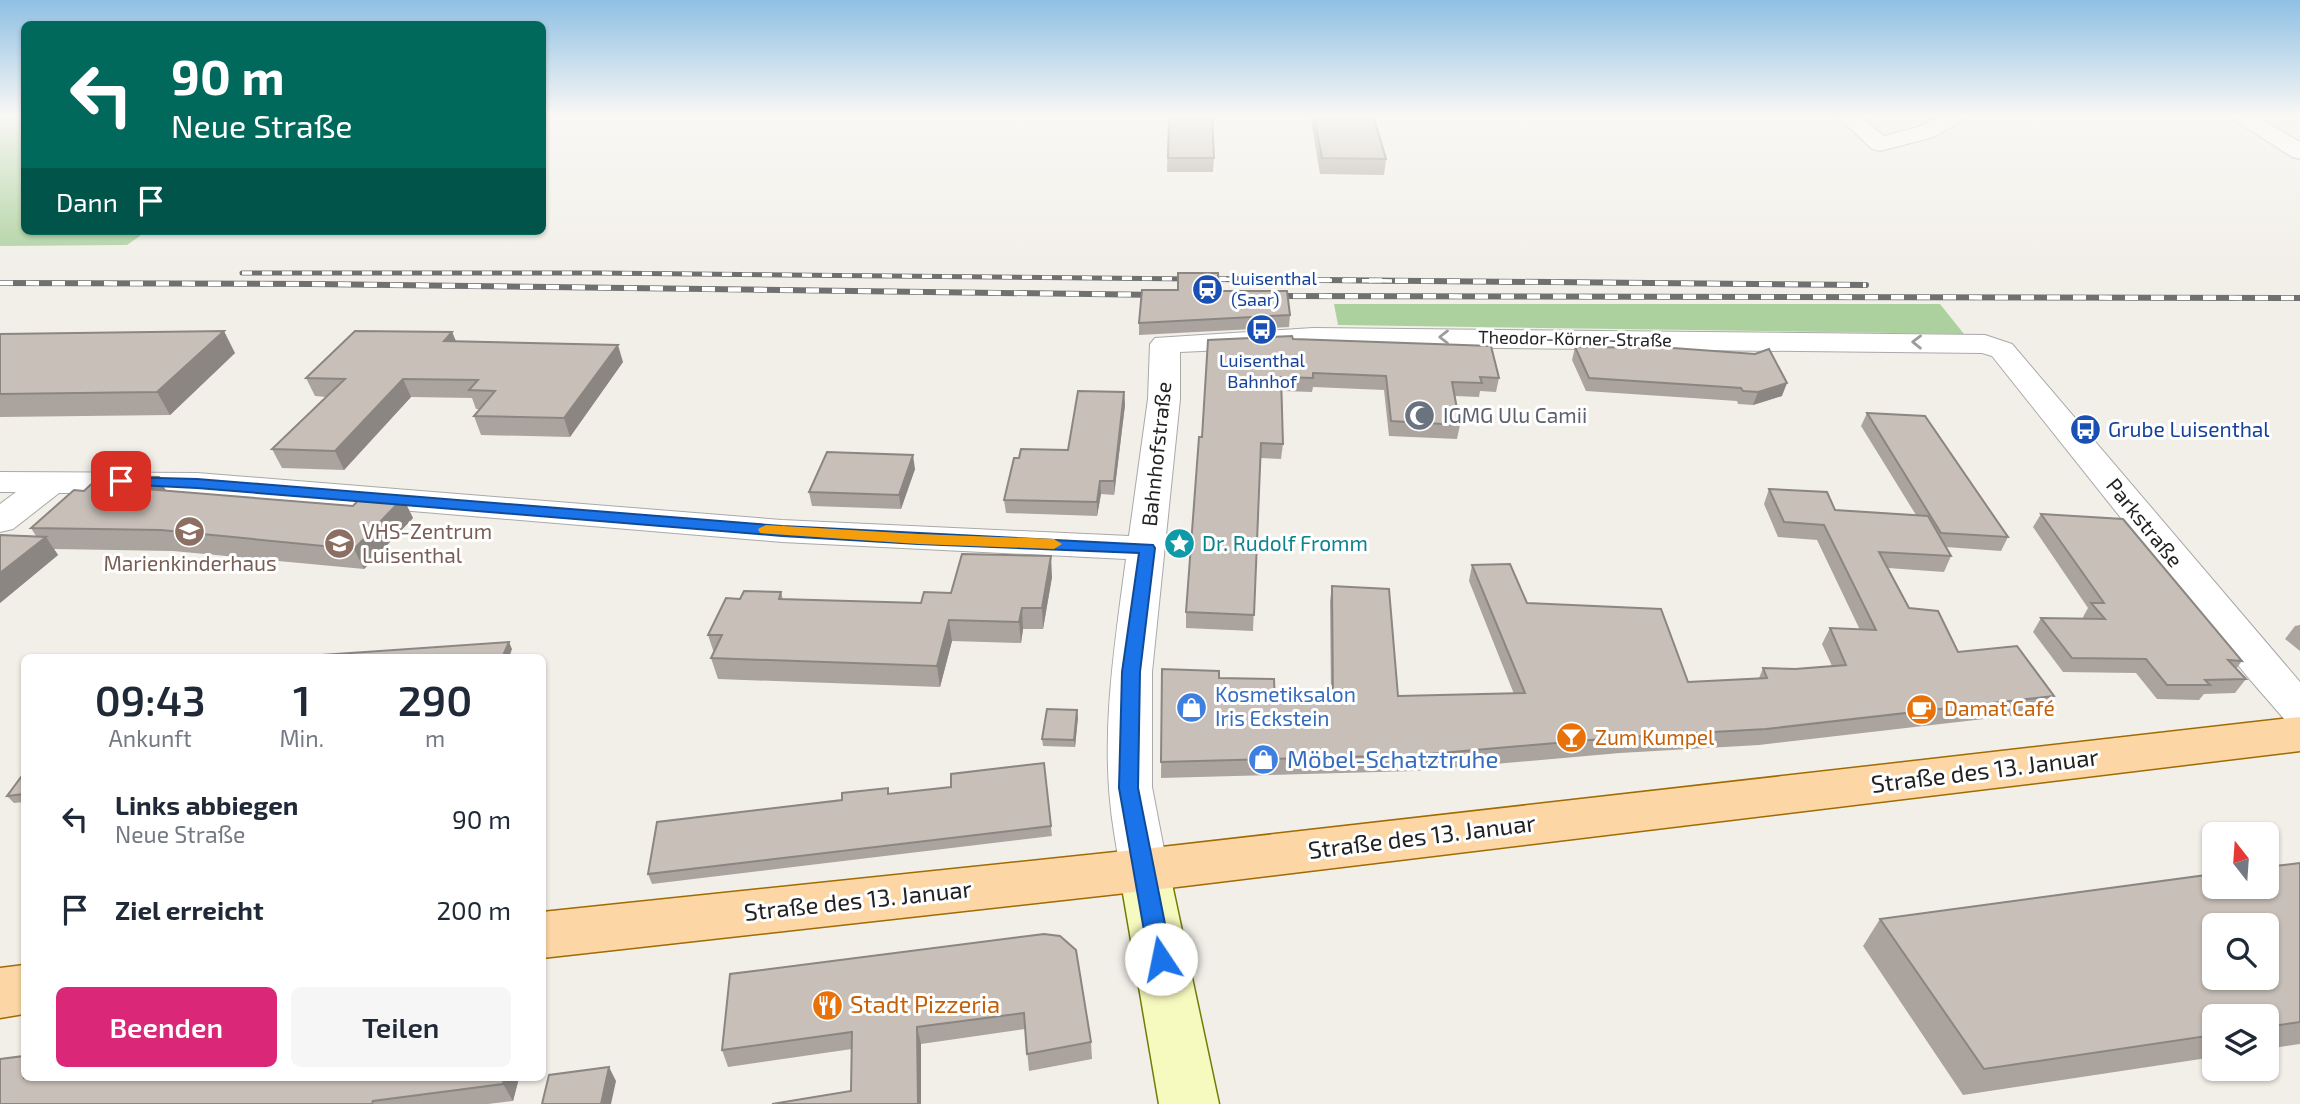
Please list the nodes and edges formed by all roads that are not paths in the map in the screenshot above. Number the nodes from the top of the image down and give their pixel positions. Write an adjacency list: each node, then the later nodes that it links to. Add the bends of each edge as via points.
1 (1165, 344): 2 (street, Theodor-Körner-Straße, one-way to 1, via 1313,337); 6 (street, Bahnhofstraße, via 1164,399)
2 (1985, 344): 7 (street, Parkstraße, via 2003,350)
3 (54, 481): 4 (street); 5 (street); 6 (street, via 197,483 782,531)
4 (0, 482)
5 (0, 521)
6 (1147, 548): 9 (street, Bahnhofstraße, via 1131,672 1128,769)
7 (2300, 709)
8 (2300, 734): 9 (main road, Straße des 13. Januar)
9 (1144, 870): 10 (main road, Straße des 13. Januar); 13 (main road, Bahnhofstraße)
10 (546, 935)
11 (21, 990): 12 (main road)
12 (0, 993)
13 (1189, 1104)

